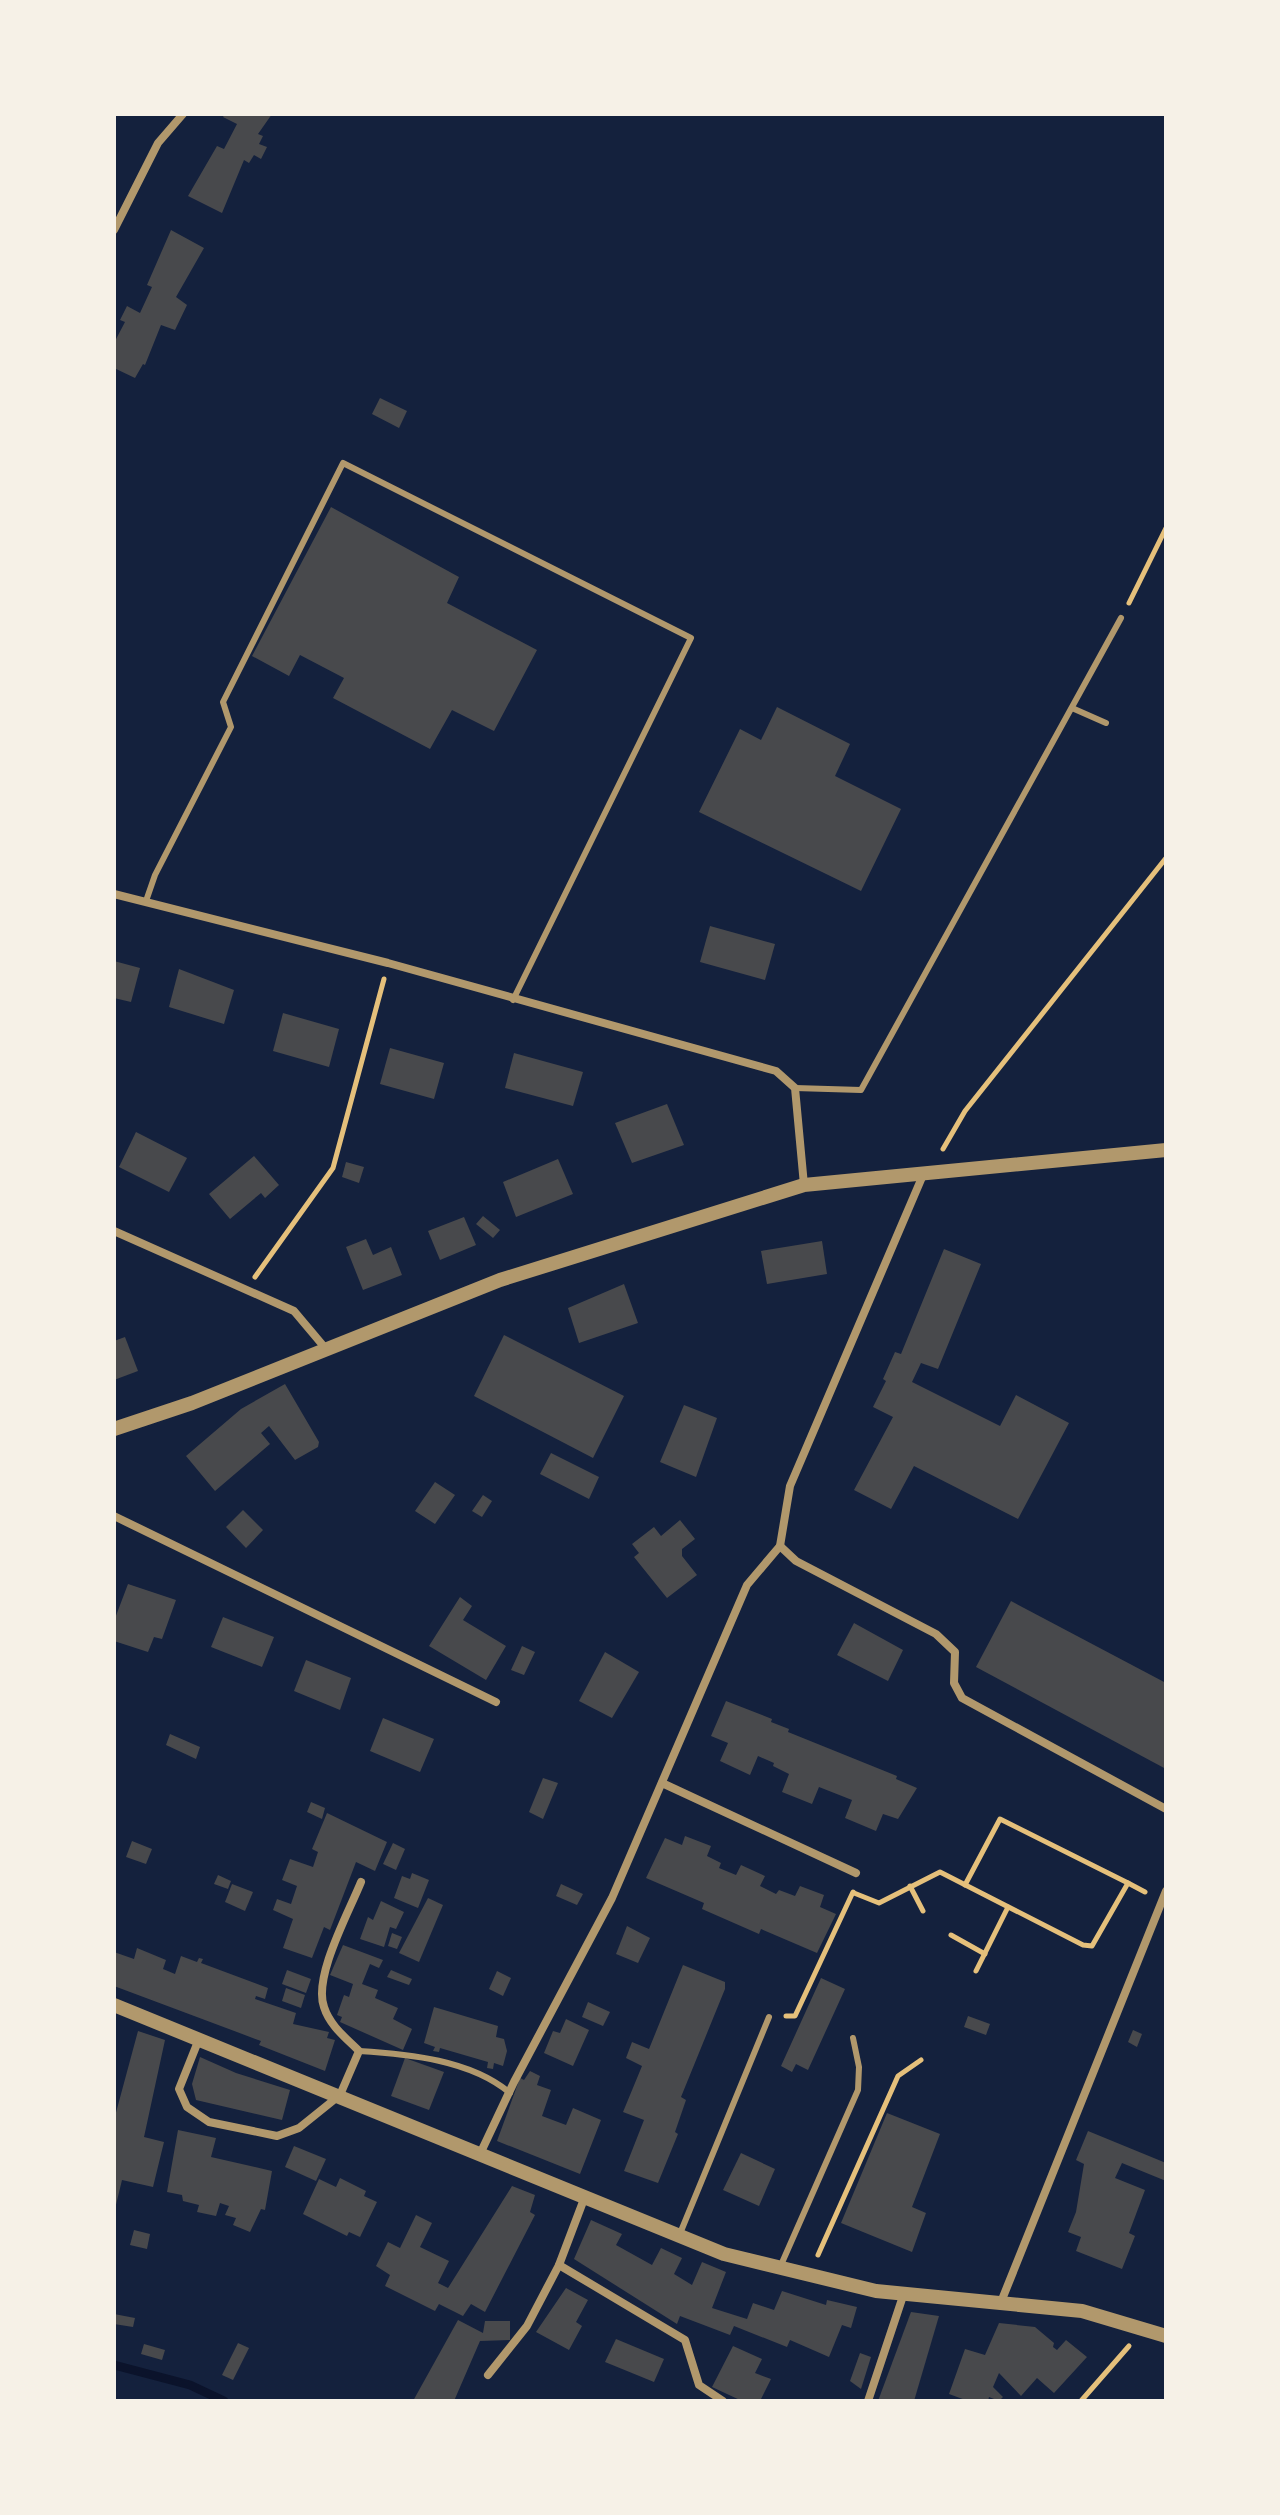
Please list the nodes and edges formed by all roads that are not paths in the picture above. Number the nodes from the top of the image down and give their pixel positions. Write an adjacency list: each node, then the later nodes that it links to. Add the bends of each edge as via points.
1 (183, 114): 2 (street, via 158,143)
2 (114, 228)
3 (1121, 618): 4 (lane)
4 (1072, 708): 5 (lane); 9 (lane, via 861,1090)
5 (1106, 723)
6 (114, 894): 7 (street)
7 (146, 901): 8 (street); 8 (lane, via 231,727 223,702 343,463 691,638)
8 (513, 1000): 9 (street, via 776,1071)
9 (795, 1088): 12 (street)
10 (1166, 1150): 11 (street)
11 (926, 1175): 12 (street); 17 (street, via 790,1486)
12 (804, 1185): 14 (street, via 500,1280)
13 (114, 1231): 14 (street, via 294,1311)
14 (326, 1349): 15 (street)
15 (114, 1429)
16 (114, 1516): 18 (street)
17 (780, 1546): 19 (street, via 747,1585); 20 (street, via 796,1561 936,1634 955,1652 954,1683 962,1698)
18 (496, 1702)
19 (662, 1783): 21 (street); 29 (street, via 612,1898)
20 (1166, 1809)
21 (856, 1873)
22 (361, 1882): 28 (street, via 321,1981 323,2005 332,2024)
23 (1166, 1891): 37 (street)
24 (114, 2005): 26 (street)
25 (769, 2017): 33 (lane)
26 (199, 2038): 30 (street); 30 (street, via 179,2089 187,2107 209,2122 277,2136 299,2128)
27 (853, 2038): 35 (lane, via 858,2090)
28 (359, 2051): 29 (lane, via 411,2054 494,2080); 30 (street)
29 (510, 2093): 31 (street)
30 (340, 2095): 31 (street)
31 (480, 2154): 32 (street)
32 (584, 2199): 33 (street); 34 (street)
33 (678, 2236): 35 (street)
34 (559, 2265): 39 (street, via 527,2326); 40 (street, via 685,2340 699,2385)
35 (779, 2268): 36 (street)
36 (904, 2293): 37 (street); 41 (street)
37 (1001, 2302): 38 (street, via 1082,2311)
38 (1166, 2336)
39 (488, 2375)
40 (723, 2401)
41 (868, 2401)

